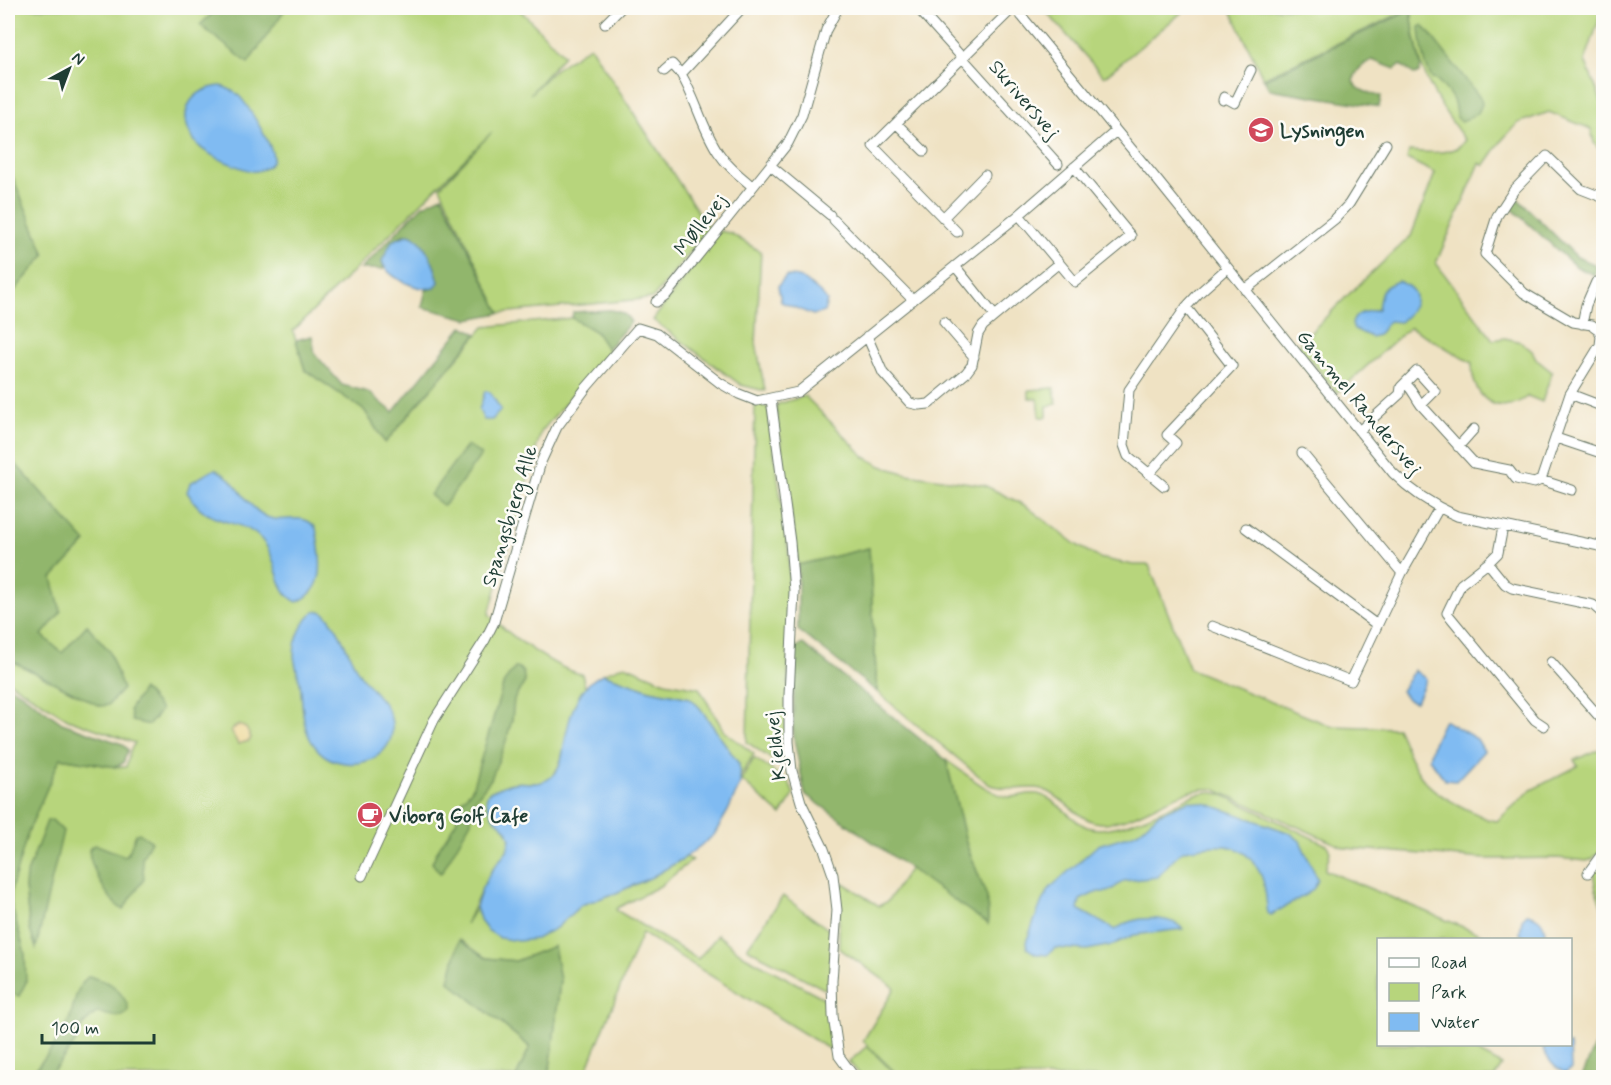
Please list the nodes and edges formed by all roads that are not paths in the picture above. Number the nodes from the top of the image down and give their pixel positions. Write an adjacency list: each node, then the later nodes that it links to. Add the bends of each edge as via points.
1 (621, 8): 6 (street)
2 (742, 8): 10 (street)
3 (838, 8): 17 (street, Møllevej, via 826,30 802,115)
4 (1014, 8): 7 (street, Skriversvej); 13 (street, Gammel Randersvej)
5 (922, 13): 7 (street, Skriversvej)
6 (605, 24)
7 (964, 58): 12 (street, Skriversvej); 16 (street, Skriversvej)
8 (1251, 70): 11 (street, via 1235,103 1224,96)
9 (664, 71): 10 (street, via 672,64)
10 (681, 74): 20 (street, via 718,153)
11 (1222, 100)
12 (897, 124): 15 (street); 23 (street, Skriversvej, via 873,146)
13 (1116, 131): 18 (street, Spangsbjerg Alle); 27 (street, Gammel Randersvej)
14 (1386, 144): 29 (street, via 1349,204 1335,219)
15 (924, 151)
16 (1058, 164)
17 (771, 166): 20 (street, Møllevej); 30 (street, via 832,218)
18 (1074, 167): 22 (street, Spangsbjerg Alle); 25 (street, via 1131,236 1075,282)
19 (985, 175): 23 (street)
20 (752, 186): 31 (street, Møllevej, via 667,294)
21 (1604, 198): 35 (street, via 1581,189 1548,156 1514,190 1497,216 1485,254 1524,293)
22 (1019, 215): 25 (street); 26 (street, Spangsbjerg Alle)
23 (943, 218): 24 (street, Skriversvej)
24 (957, 232)
25 (1059, 263): 33 (street)
26 (955, 266): 30 (street, Spangsbjerg Alle); 33 (street)
27 (1227, 268): 29 (street, Gammel Randersvej); 32 (street)
28 (1596, 282): 35 (street)
29 (1245, 290): 44 (street, Gammel Randersvej)
30 (913, 300): 36 (street, Spangsbjerg Alle)
31 (656, 302)
32 (1186, 307): 49 (street, via 1129,390 1124,445 1128,456); 49 (street, via 1232,366 1167,435 1176,443)
33 (995, 316): 37 (street, via 978,334)
34 (944, 322): 37 (street)
35 (1582, 324): 39 (street, via 1599,330 1600,345)
36 (867, 336): 37 (street, via 883,373 910,403 919,405 929,404 966,373); 40 (street, Spangsbjerg Alle, via 798,392)
37 (974, 357)
38 (1406, 382): 41 (street); 41 (street, via 1417,371 1435,392); 44 (street, via 1400,394)
39 (1570, 394): 42 (street); 45 (street)
40 (771, 399): 67 (street, Spangsbjerg Alle, via 757,401 739,394 657,334 638,328 593,380 557,427 541,462 494,622 434,720); 68 (street, Kjeldvej, via 794,591 789,695 792,771 833,875 837,910 833,1016 839,1056)
41 (1421, 405): 46 (street)
42 (1604, 407)
43 (1474, 429): 46 (street)
44 (1359, 431): 53 (street, Gammel Randersvej, via 1407,487)
45 (1556, 438): 48 (street); 50 (street)
46 (1458, 447): 50 (street, via 1474,463 1509,470 1516,479 1534,483)
47 (1302, 453): 58 (street)
48 (1604, 454)
49 (1149, 474): 51 (street)
50 (1541, 480): 52 (street)
51 (1164, 486)
52 (1572, 490)
53 (1439, 508): 54 (street, Gammel Randersvej); 58 (street)
54 (1503, 527): 56 (street, Gammel Randersvej); 57 (street, via 1498,553)
55 (1246, 528): 60 (street)
56 (1604, 547)
57 (1488, 563): 59 (street, via 1512,588 1593,606); 64 (street, via 1461,584 1447,613)
58 (1402, 573): 60 (street)
59 (1600, 612)
60 (1377, 625): 61 (street, via 1351,681)
61 (1212, 626)
62 (1551, 662): 63 (street)
63 (1601, 715)
64 (1544, 726)
65 (1604, 851): 66 (street)
66 (1588, 873)
67 (362, 876)
68 (855, 1077)

